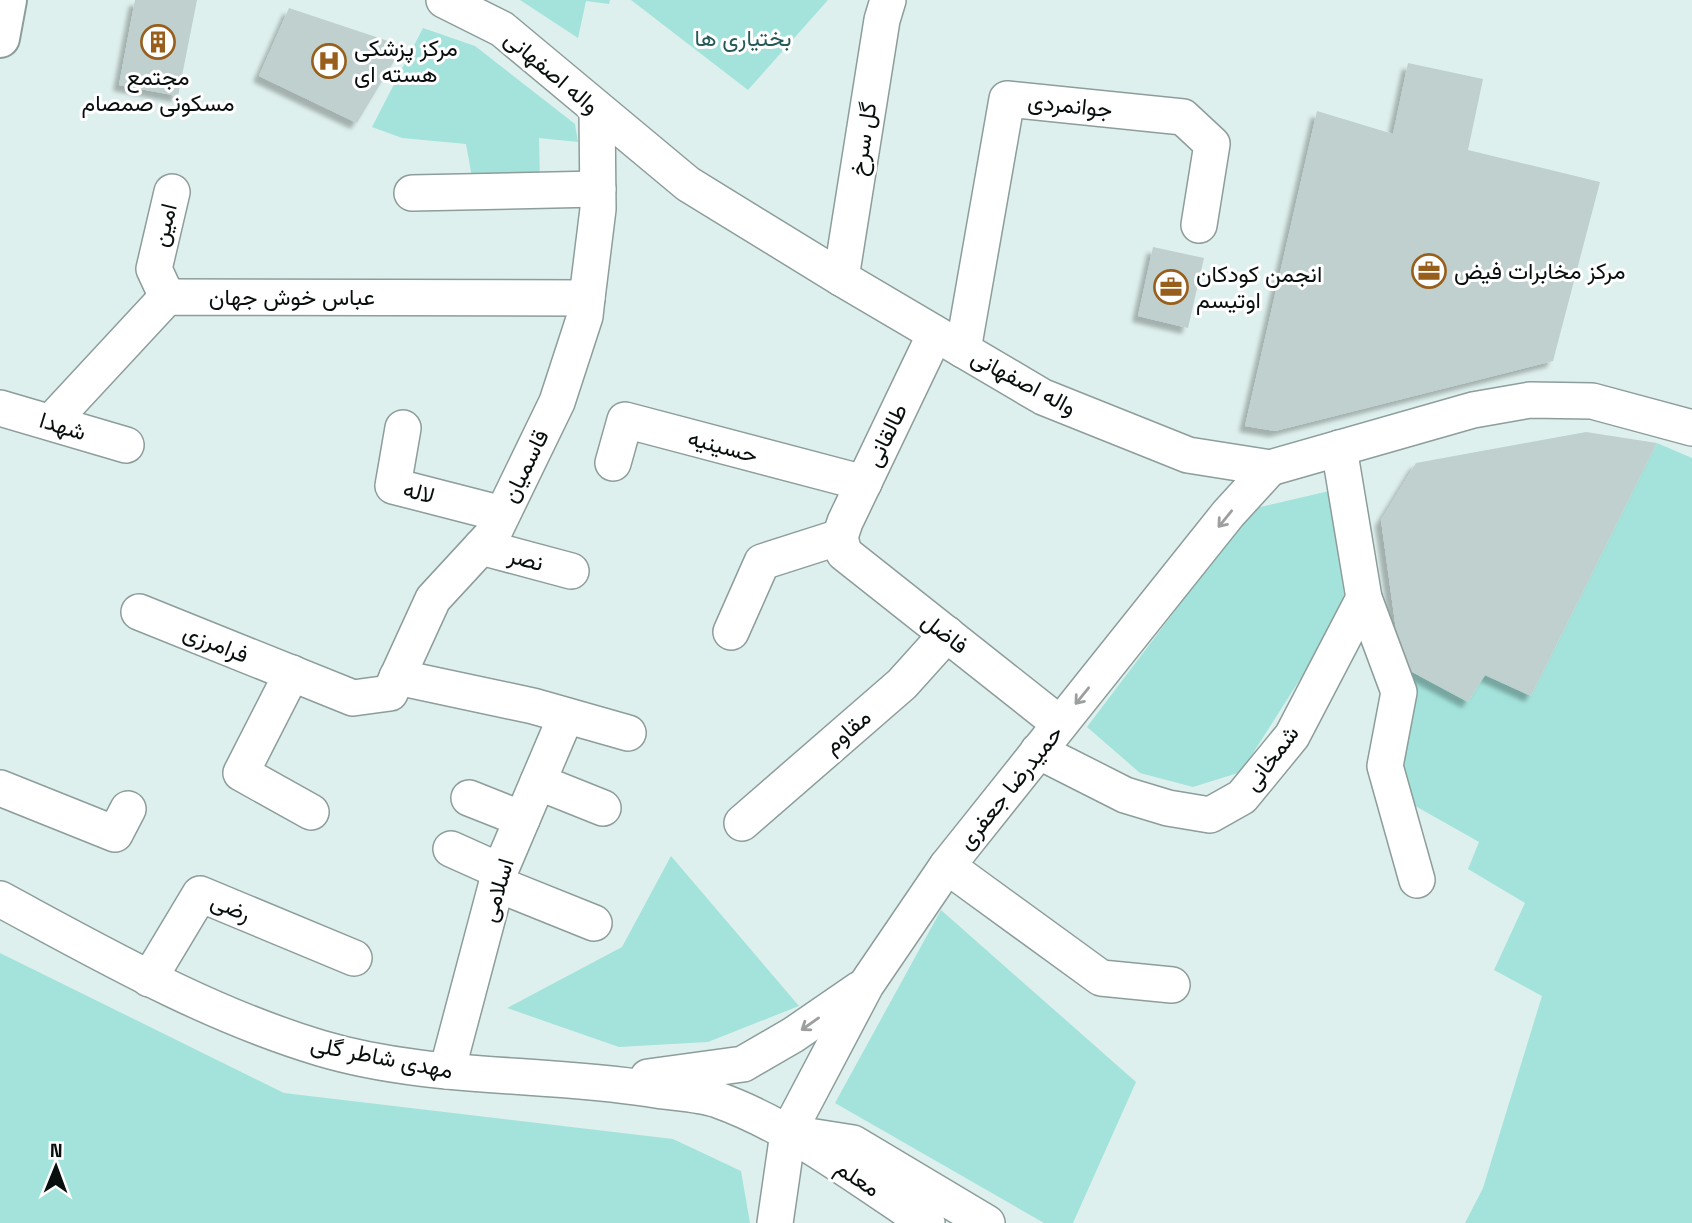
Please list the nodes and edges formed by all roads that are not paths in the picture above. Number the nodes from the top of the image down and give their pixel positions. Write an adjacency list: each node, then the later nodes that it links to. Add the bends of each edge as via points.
1 (7, 0): 4 (main road)
2 (444, 0): 5 (street, واله اصفهانی, via 502,29)
3 (888, 0): 10 (street, گل سرخ)
4 (0, 38)
5 (597, 109): 6 (street, قاسمیان); 10 (street, واله اصفهانی, via 688,184)
6 (598, 190): 8 (street); 12 (street, قاسمیان)
7 (172, 192): 11 (street, امین, via 154,269)
8 (412, 193)
9 (1199, 225): 13 (street, جوانمردی, via 1212,144 1183,117 1007,99)
10 (841, 278): 13 (street, واله اصفهانی)
11 (167, 297): 12 (street, عباس خوش جهان); 15 (street)
12 (587, 298): 23 (street, قاسمیان, via 557,402)
13 (949, 342): 21 (street, واله اصفهانی, via 1043,397 1188,456); 22 (street, طالقانی)
14 (0, 408): 15 (street, شهدا)
15 (51, 422): 18 (street, شهدا)
16 (403, 428): 23 (street, لاله, via 393,486)
17 (1692, 428): 19 (street, واله اصفهانی, via 1592,401 1530,400 1473,410)
18 (126, 445)
19 (1339, 448): 21 (street, واله اصفهانی); 27 (street)
20 (613, 463): 22 (street, حسینیه, via 625,420)
21 (1270, 468): 34 (street, حمیدرضا جعفری, one-way to 34)
22 (864, 483): 24 (street, طالقانی)
23 (502, 514): 25 (street, قاسمیان)
24 (839, 537): 29 (street, via 762,562); 30 (street, فاضل, via 845,554)
25 (481, 547): 26 (street, نصر); 32 (street, قاسمیان, via 433,599)
26 (571, 571)
27 (1364, 598): 36 (street, شمخانی, via 1292,736 1242,797 1210,815 1125,794); 48 (street, via 1399,692 1385,766)
28 (139, 612): 31 (street, فرامرزی)
29 (731, 632)
30 (947, 635): 34 (street, فاضل); 44 (street, مقاوم, via 902,684)
31 (292, 673): 32 (street, قاسمیان, via 353,698 390,693); 42 (street, via 241,774)
32 (397, 677): 33 (street)
33 (566, 716): 35 (street); 37 (street, اسلامی)
34 (1060, 724): 36 (street, حمیدرضا جعفری)
35 (628, 733)
36 (1038, 751): 46 (street, حمیدرضا جعفری)
37 (538, 782): 40 (street); 43 (street, اسلامی)
38 (0, 788): 41 (street, via 115,834)
39 (469, 799): 43 (street)
40 (603, 807)
41 (128, 809)
42 (311, 812)
43 (522, 819): 47 (street, اسلامی)
44 (742, 823)
45 (450, 849): 47 (street)
46 (947, 866): 53 (street, حمیدرضا جعفری); 54 (street, via 1101,978)
47 (499, 878): 50 (street); 55 (street, اسلامی)
48 (1417, 880)
49 (0, 899): 52 (street, مهدی شاطر گلی)
50 (594, 923)
51 (354, 958): 52 (street, رضی, via 200,894)
52 (149, 979): 55 (street, مهدی شاطر گلی, via 322,1049)
53 (866, 985): 56 (street, one-way to 56, via 743,1064); 57 (street, حمیدرضا جعفری)
54 (1172, 985)
55 (447, 1071): 56 (street, مهدی شاطر گلی)
56 (608, 1082): 57 (street, مهدی شاطر گلی, via 716,1100)
57 (788, 1133): 58 (street, حمیدرضا جعفری); 59 (street, معلم); 60 (street, via 853,1143)
58 (775, 1223)
59 (927, 1223)
60 (987, 1223)

